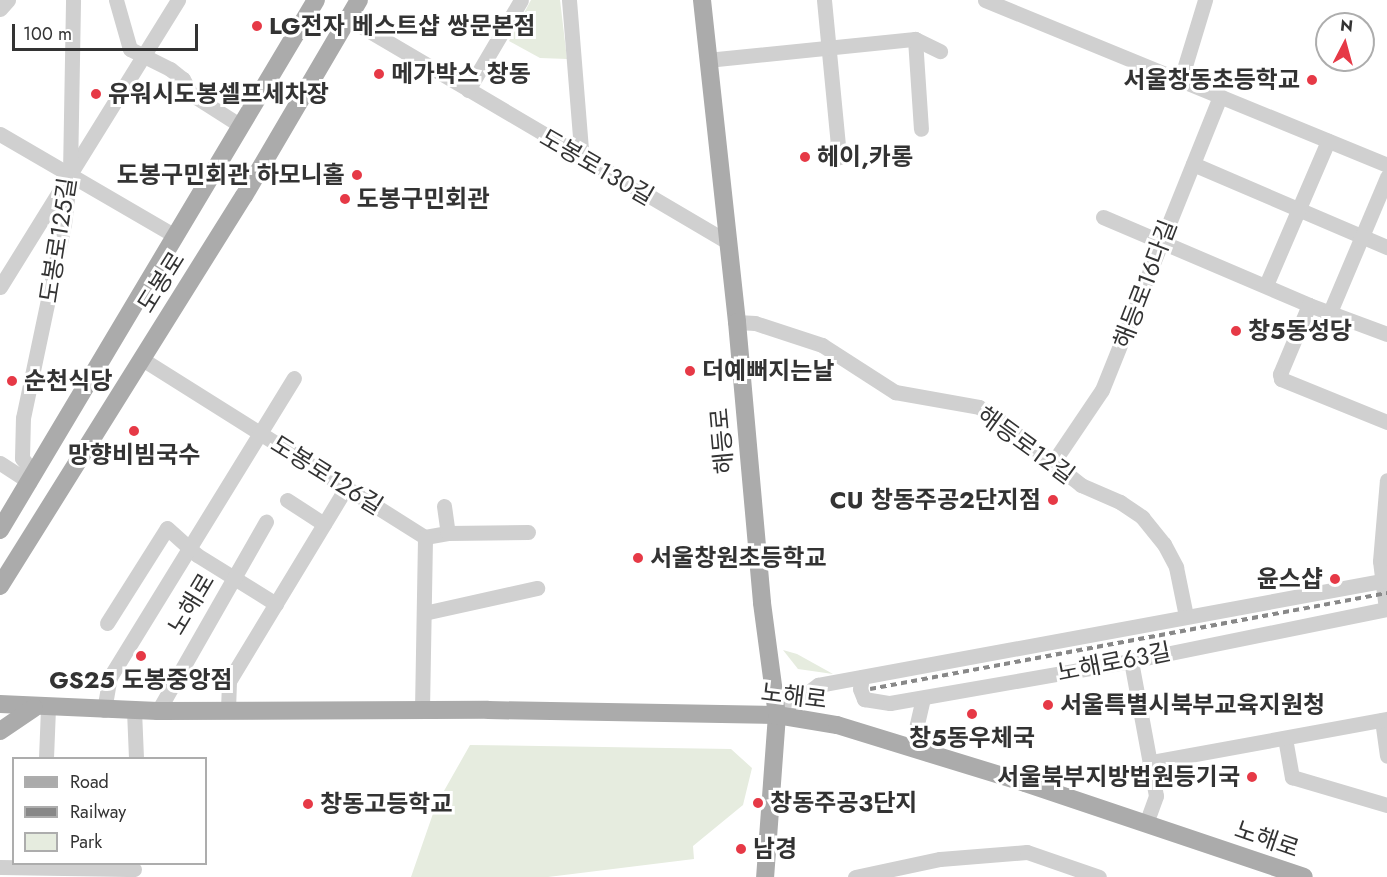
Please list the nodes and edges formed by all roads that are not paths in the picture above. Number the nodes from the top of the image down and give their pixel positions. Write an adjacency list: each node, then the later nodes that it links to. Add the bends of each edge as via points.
1 (8, 0): 13 (street)
2 (73, 0): 31 (street, 도봉로125길)
3 (116, 0): 18 (street, via 130,49)
4 (178, 0): 18 (street)
5 (316, 0): 23 (main road, 도봉로)
6 (359, 0): 14 (main road, 도봉로)
7 (521, 0): 21 (street)
8 (569, 0): 28 (street)
9 (702, 0): 19 (main road, 해등로)
10 (824, 0): 16 (street)
11 (985, 0): 20 (street)
12 (1205, 0): 20 (street)
13 (0, 9)
14 (349, 19): 21 (street, 도봉로130길); 46 (main road, 도봉로)
15 (915, 39): 16 (street); 17 (street); 24 (street)
16 (830, 48): 19 (street); 27 (street)
17 (940, 51)
18 (144, 57): 23 (street, via 170,69 183,79 191,94); 31 (street)
19 (707, 60): 38 (main road, 해등로)
20 (1181, 79): 22 (street)
21 (468, 90): 28 (street, 도봉로130길)
22 (1220, 96): 26 (street); 29 (street, 해등로16다길)
23 (241, 126): 35 (main road, 도봉로)
24 (921, 129)
25 (0, 134): 31 (street)
26 (1328, 141): 30 (street); 33 (street)
27 (839, 157)
28 (582, 160): 38 (street, 도봉로130길)
29 (1193, 164): 33 (street); 37 (street, 해등로16다길)
30 (1387, 165)
31 (70, 174): 35 (street); 41 (street); 52 (street, 도봉로125길, via 57,270 23,418 22,458)
32 (1387, 177): 36 (street)
33 (1300, 209): 36 (street); 40 (street)
34 (1103, 217): 37 (street)
35 (175, 236): 52 (main road, 도봉로)
36 (1362, 236): 39 (street); 43 (street)
37 (1161, 242): 40 (street); 51 (street, 해등로16다길, via 1102,390)
38 (727, 243): 44 (main road, 해등로)
39 (1387, 247)
40 (1266, 285): 42 (street)
41 (0, 287)
42 (1309, 305): 43 (street); 48 (street, via 1281,379)
43 (1330, 312): 45 (street)
44 (737, 322): 51 (street, 해등로12길, via 754,323 822,345 895,392 979,407); 84 (main road, 해등로, via 762,603)
45 (1387, 333)
46 (142, 358): 49 (street, 도봉로126길); 66 (main road, 도봉로)
47 (294, 378): 49 (street)
48 (1387, 422)
49 (259, 433): 54 (street, 도봉로126길); 63 (street)
50 (0, 463): 52 (street)
51 (1052, 464): 71 (street, 해등로12길, via 1081,485 1133,509 1153,529 1176,567)
52 (32, 477): 59 (main road, 도봉로)
53 (1387, 480): 65 (street)
54 (347, 486): 58 (street); 62 (street, 도봉로126길)
55 (287, 500): 58 (street)
56 (444, 506): 61 (street)
57 (266, 522): 64 (street, 노해로)
58 (324, 524): 68 (street)
59 (0, 530)
60 (528, 532): 61 (street)
61 (448, 533): 62 (street)
62 (425, 537): 70 (street)
63 (191, 545): 64 (street, via 197,555); 72 (street, via 166,528); 79 (street, via 110,677)
64 (234, 578): 68 (street); 83 (street, 노해로)
65 (1384, 580): 69 (street); 71 (street, 노해로63길)
66 (0, 586)
67 (537, 588): 70 (street)
68 (276, 604): 81 (street, via 229,681)
69 (1387, 609): 73 (street, 노해로63길)
70 (424, 613): 82 (street)
71 (1186, 616): 74 (street, 노해로63길)
72 (106, 623)
73 (1131, 661): 76 (street, 노해로63길); 92 (street)
74 (862, 676): 76 (street, 노해로63길, via 860,689 868,701 890,703); 84 (street, 노해로63길, via 818,685)
75 (0, 694): 78 (main road)
76 (923, 698): 88 (street, via 917,725)
77 (0, 704): 78 (main road, 노해로)
78 (34, 707): 79 (main road, 노해로); 86 (main road); 90 (street)
79 (104, 710): 80 (main road, 노해로)
80 (134, 710): 83 (main road, 노해로); 91 (street)
81 (228, 710): 82 (main road, 노해로); 83 (main road, 노해로)
82 (422, 710): 84 (main road, 노해로)
83 (158, 711)
84 (777, 715): 88 (main road, 노해로, via 837,725); 98 (main road, 해등로)
85 (1384, 719): 87 (street); 89 (street)
86 (0, 730)
87 (1285, 738): 92 (street); 93 (street, via 1292,777)
88 (928, 754): 94 (main road, 노해로)
89 (1387, 756)
90 (46, 757)
91 (136, 757)
92 (1152, 762): 94 (street, via 1156,796)
93 (1387, 804)
94 (1146, 823): 101 (main road, 노해로)
95 (0, 867): 96 (street)
96 (134, 870)
97 (900, 873): 99 (street); 100 (street, via 939,859 1027,852)
98 (765, 877)
99 (855, 877)
100 (1099, 877)
101 (1304, 877)

